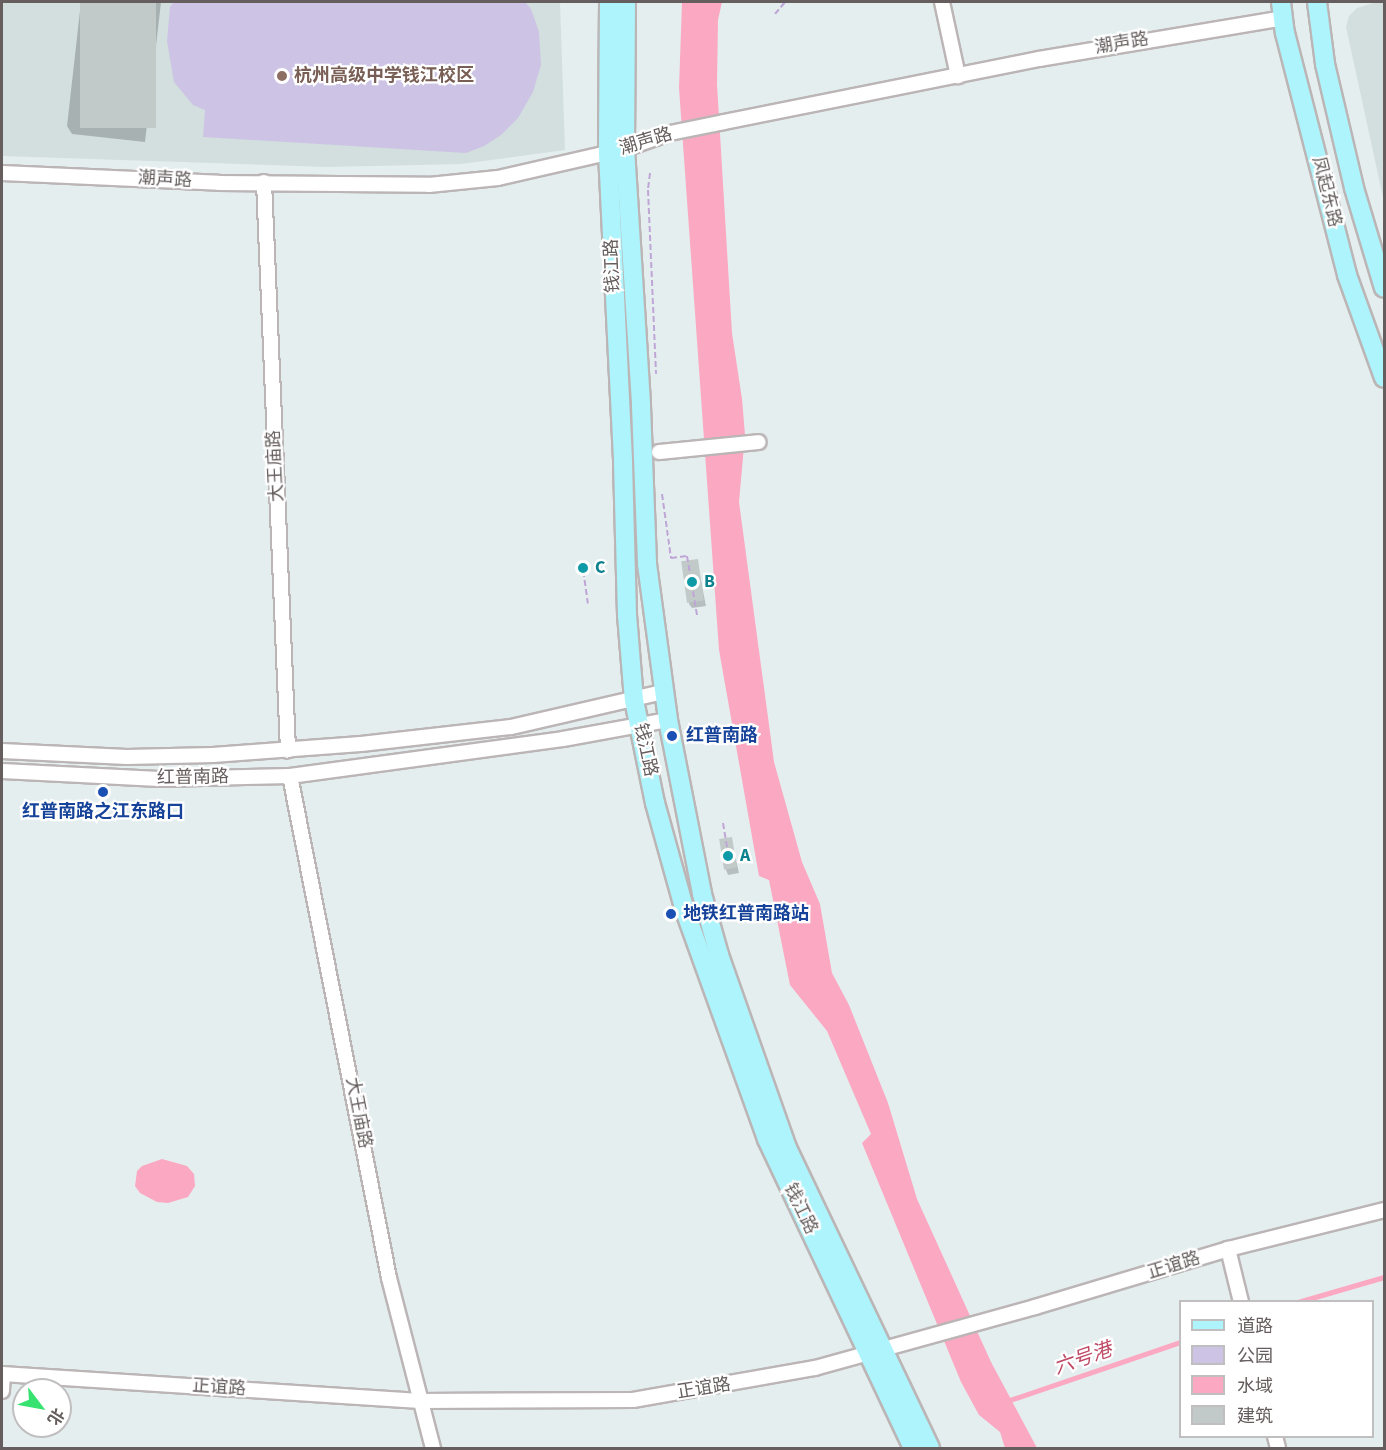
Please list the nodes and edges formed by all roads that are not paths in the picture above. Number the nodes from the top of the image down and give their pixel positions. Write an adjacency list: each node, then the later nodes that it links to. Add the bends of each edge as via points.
1 (609, 2): 7 (main road, 钱江路)
2 (626, 2): 7 (main road, 钱江路)
3 (942, 2): 6 (street)
4 (1317, 2): 10 (main road, 凤起东路, via 1325,64 1351,177)
5 (1282, 10): 6 (street, 潮声路); 11 (main road, 凤起东路, via 1347,275)
6 (958, 76): 7 (street, 潮声路, via 670,133)
7 (616, 151): 9 (street, 潮声路, via 498,178 429,185); 14 (main road, 钱江路, via 641,406 647,564); 15 (main road, 钱江路, via 627,615)
8 (2, 173): 9 (street, 潮声路)
9 (264, 182): 18 (street, 大王庙路)
10 (1384, 288)
11 (1384, 378)
12 (759, 442): 13 (street)
13 (659, 452)
14 (663, 692): 15 (street, 红普南路); 16 (main road, 钱江路)
15 (634, 700): 17 (main road, 钱江路); 18 (street, 红普南路, via 511,727)
16 (668, 720): 17 (street, 红普南路); 25 (main road, 钱江路, via 702,894 719,955 797,1170)
17 (639, 724): 21 (street, 红普南路, via 540,742); 25 (main road, 钱江路, via 655,803 680,892 741,1073 767,1139)
18 (288, 750): 19 (street, 红普南路, via 127,757)
19 (2, 751)
20 (2, 771): 21 (street, 红普南路, via 159,779)
21 (290, 776): 28 (street, 大王庙路, via 389,1278)
22 (1384, 1210): 23 (street, 正谊路)
23 (1228, 1249): 24 (street); 25 (street, 正谊路)
24 (1239, 1297)
25 (876, 1350): 28 (street, 正谊路, via 814,1368 633,1400); 30 (main road, 钱江路); 31 (main road, 钱江路)
26 (2, 1374): 27 (street); 28 (street, 正谊路)
27 (2, 1391)
28 (420, 1401): 29 (street, 大王庙路)
29 (433, 1449)
30 (913, 1449)
31 (930, 1449)

